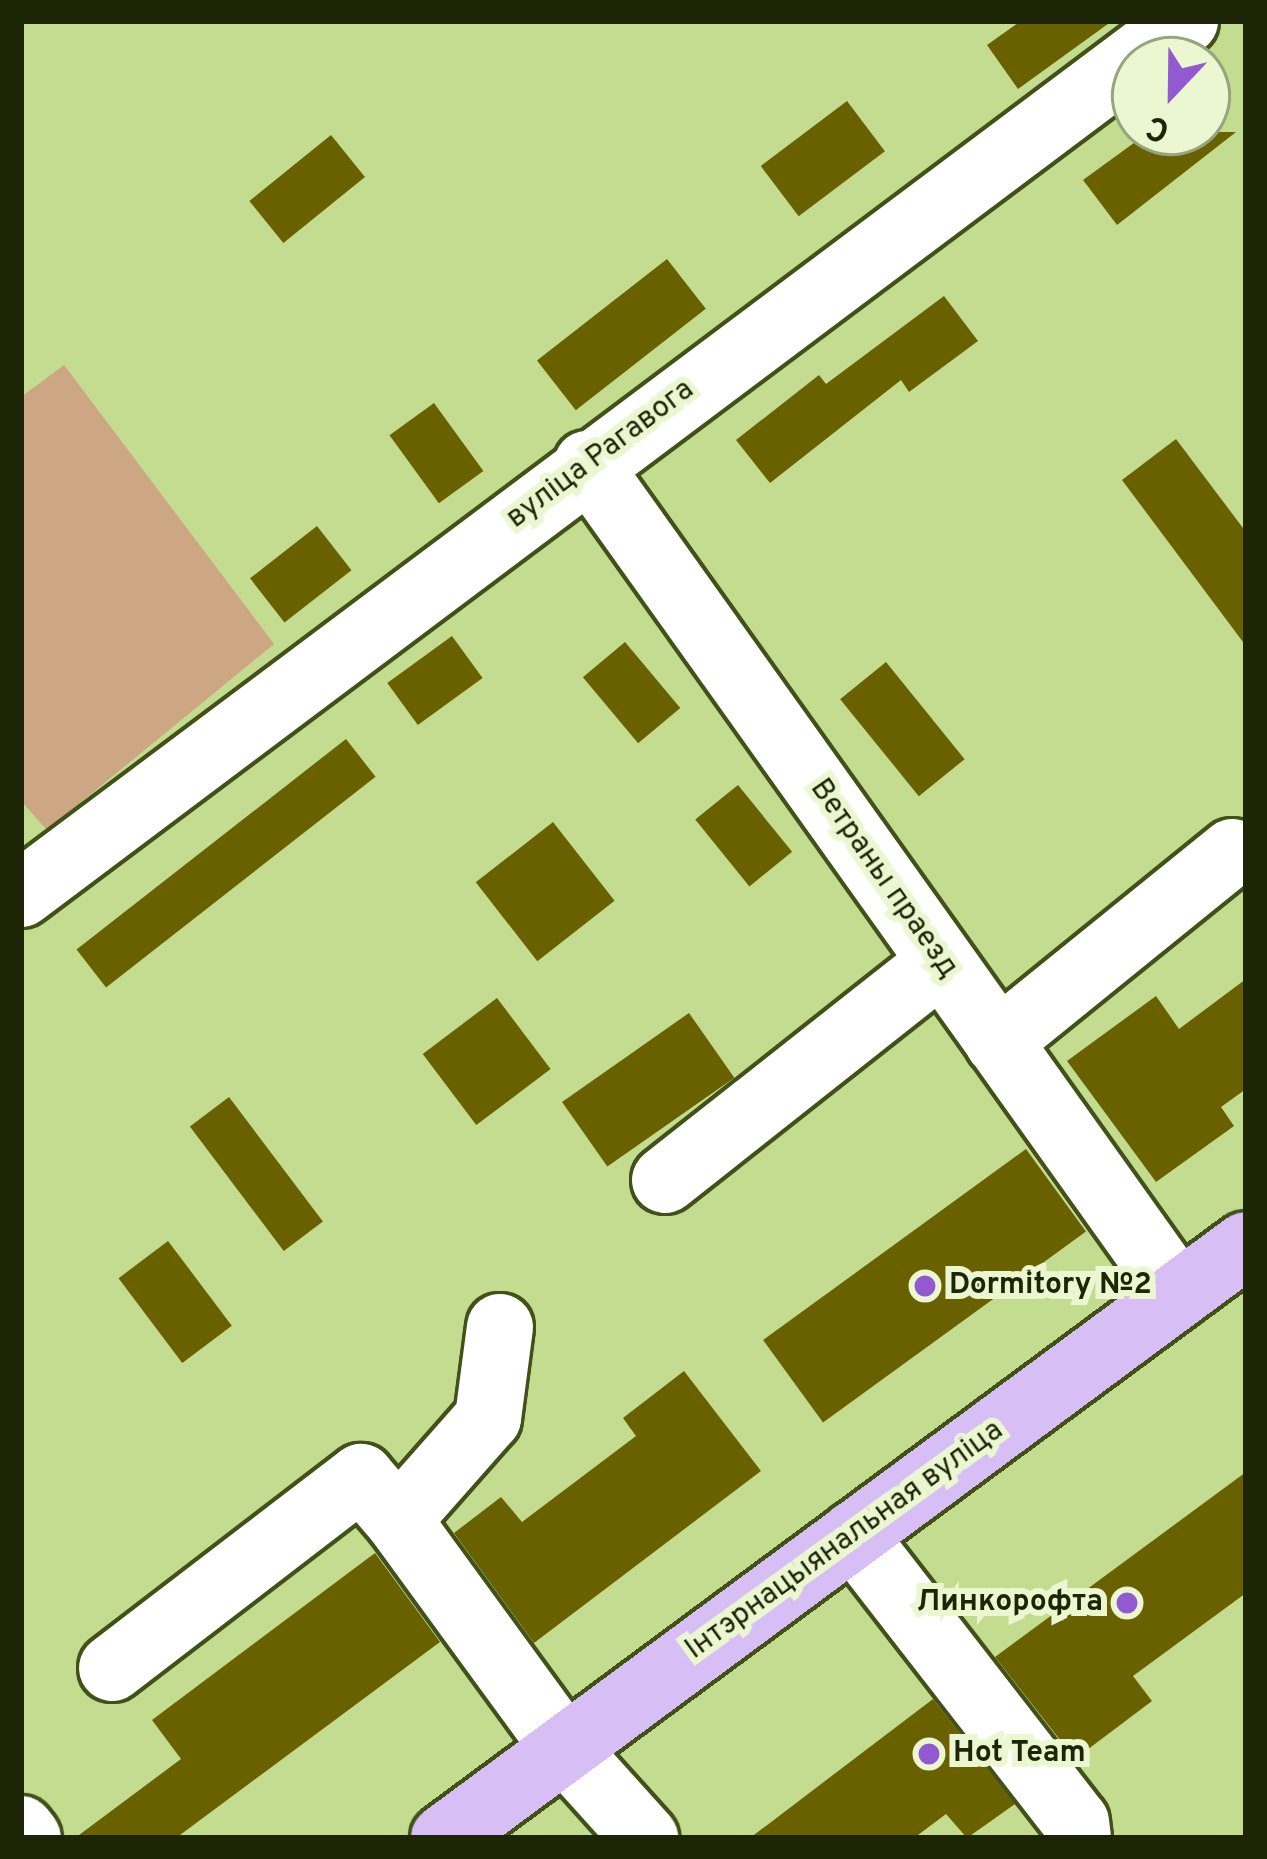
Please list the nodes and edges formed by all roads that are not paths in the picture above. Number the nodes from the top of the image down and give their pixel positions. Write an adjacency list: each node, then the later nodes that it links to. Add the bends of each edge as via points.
1 (1185, 21): 2 (street, вуліца Рагавога)
2 (587, 464): 4 (street, вуліца Рагавога); 5 (street, Ветраны праезд)
3 (1232, 852): 6 (street)
4 (21, 894)
5 (941, 962): 6 (street, Ветраны праезд); 7 (street)
6 (998, 1042): 9 (street, Ветраны праезд)
7 (665, 1180)
8 (1246, 1245): 9 (main road, Інтэрнацыянальная вуліца)
9 (1178, 1294): 12 (main road, Інтэрнацыянальная вуліца)
10 (500, 1327): 11 (street, via 488,1418)
11 (398, 1520): 13 (street, via 361,1477); 14 (street)
12 (854, 1535): 14 (main road, Інтэрнацыянальная вуліца); 19 (street, via 1076,1822)
13 (112, 1668)
14 (565, 1748): 17 (main road, Інтэрнацыянальная вуліца); 18 (street)
15 (21, 1829): 16 (street)
16 (28, 1838)
17 (444, 1838)
18 (645, 1838)
19 (1078, 1838)

